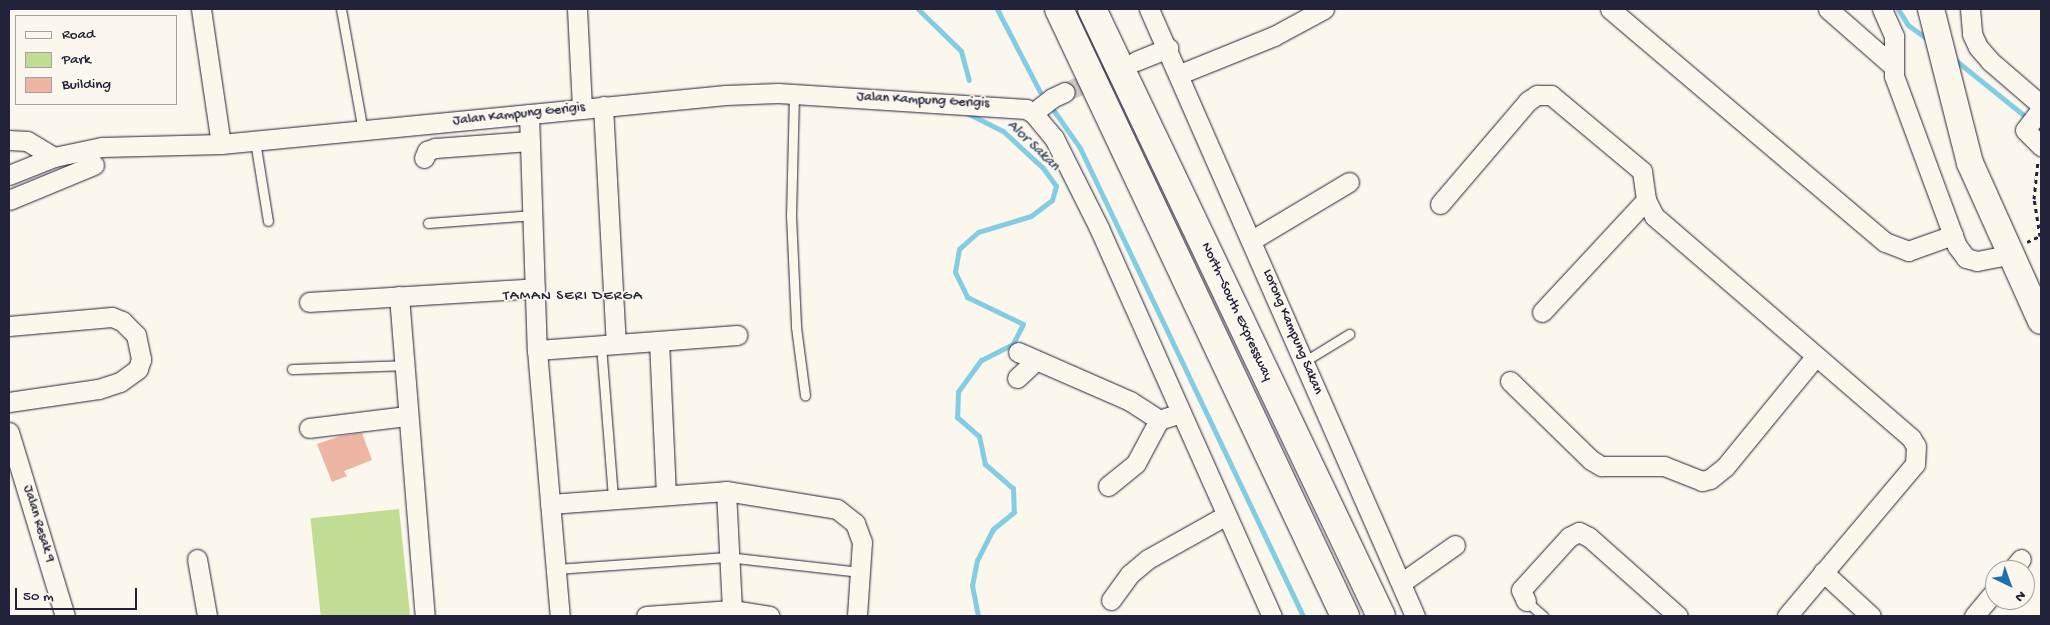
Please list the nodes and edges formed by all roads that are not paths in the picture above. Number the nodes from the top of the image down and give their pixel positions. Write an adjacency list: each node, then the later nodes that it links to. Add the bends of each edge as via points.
1 (201, 9): 28 (street)
2 (341, 9): 24 (lane)
3 (577, 9): 20 (street)
4 (1059, 9): 97 (highway)
5 (1092, 9): 98 (highway, North–South Expressway)
6 (1149, 9): 13 (street, Lorong Kampung Sakan)
7 (1324, 9): 16 (street, via 1274,36)
8 (1610, 9): 41 (street, via 1885,242 1908,251)
9 (1828, 9): 15 (street)
10 (1882, 9): 15 (street, via 1894,36 1896,56)
11 (1931, 9): 43 (main road, via 1970,163)
12 (1970, 9): 21 (street, via 1972,34 1978,47)
13 (1168, 48): 14 (street); 16 (street, Lorong Kampung Sakan)
14 (1136, 61)
15 (1892, 64): 41 (street)
16 (1180, 74): 42 (street, Lorong Kampung Sakan)
17 (1065, 92): 22 (street)
18 (794, 94): 19 (street, Jalan Kampung Gerigis); 22 (street, Jalan Kampung Gerigis, via 1017,106); 63 (lane, via 792,224 796,328)
19 (603, 106): 20 (street, Jalan Kampung Gerigis); 53 (street)
20 (582, 109): 23 (street, Jalan Kampung Gerigis)
21 (2041, 109): 29 (street, via 2026,132)
22 (1033, 113): 65 (street, via 1054,138 1099,228)
23 (529, 114): 24 (street, Jalan Kampung Gerigis); 27 (street)
24 (364, 131): 26 (street, Jalan Kampung Gerigis)
25 (9, 140): 30 (street, via 27,141)
26 (255, 141): 28 (street, Jalan Kampung Gerigis); 39 (lane)
27 (530, 141): 31 (street, via 435,148 427,151); 38 (street)
28 (221, 144): 30 (street, Jalan Kampung Gerigis, via 102,147)
29 (2040, 152)
30 (54, 157): 33 (street, Jalan Kampung Gerigis)
31 (424, 158)
32 (94, 165): 35 (street)
33 (9, 175)
34 (1349, 182): 42 (street)
35 (9, 200)
36 (1646, 200): 37 (street, via 1645,179 1635,164 1559,100 1544,93 1528,101); 47 (street); 56 (street, via 1654,216)
37 (1440, 204)
38 (534, 215): 40 (lane); 44 (street)
39 (268, 221)
40 (428, 223)
41 (1953, 235): 43 (street, via 1966,258 1991,261)
42 (1252, 240): 58 (street, Lorong Kampung Sakan)
43 (2008, 253): 48 (main road)
44 (535, 288): 45 (street); 54 (street)
45 (399, 296): 46 (street); 59 (street)
46 (308, 302)
47 (1542, 312)
48 (2041, 321)
49 (9, 326): 64 (street, via 112,318 122,321 136,335 141,359 138,369 120,382 98,389)
50 (1350, 334): 58 (lane)
51 (737, 335): 52 (street)
52 (659, 341): 53 (street); 73 (street)
53 (608, 344): 54 (street); 74 (lane)
54 (537, 350): 75 (street)
55 (1018, 352): 57 (street)
56 (1815, 357): 62 (street, via 1725,467 1702,481 1664,466 1601,466 1590,460); 82 (street, via 1911,438 1917,456 1914,464)
57 (1036, 360): 61 (street); 67 (street, via 1130,401)
58 (1305, 361): 83 (street, Lorong Kampung Sakan)
59 (404, 365): 60 (lane); 66 (street)
60 (292, 369)
61 (1016, 378)
62 (1510, 382)
63 (805, 395)
64 (9, 402)
65 (1180, 413): 67 (street); 76 (street)
66 (407, 416): 68 (street); 91 (street)
67 (1159, 420): 71 (street, via 1136,463)
68 (309, 428)
69 (9, 432): 70 (street, Jalan Resak 9)
70 (16, 480): 89 (street, Jalan Resak 9)
71 (1108, 486)
72 (726, 491): 73 (street); 78 (street); 81 (street, via 837,509 855,523 859,531 862,542)
73 (666, 494): 74 (street)
74 (613, 499): 75 (street)
75 (550, 504): 80 (street)
76 (1226, 516): 84 (street, via 1148,559 1130,574); 96 (street)
77 (1455, 545): 83 (street)
78 (727, 557): 80 (lane); 81 (lane); 87 (street)
79 (196, 559): 90 (street)
80 (556, 569): 92 (street)
81 (860, 572): 95 (street)
82 (1823, 572): 102 (street); 103 (street)
83 (1401, 583): 99 (street, Lorong Kampung Sakan)
84 (1110, 600)
85 (1526, 601): 100 (lane); 101 (street, via 1521,590 1569,537 1579,532 1589,537)
86 (1985, 603): 104 (street)
87 (732, 610): 88 (street); 94 (street)
88 (679, 615): 93 (street)
89 (65, 616)
90 (207, 616)
91 (424, 616)
92 (560, 616)
93 (646, 616)
94 (770, 616)
95 (857, 616)
96 (1272, 616)
97 (1345, 616)
98 (1381, 616)
99 (1415, 616)
100 (1543, 616)
101 (1678, 616)
102 (1787, 616)
103 (1871, 616)
104 (1974, 616)

